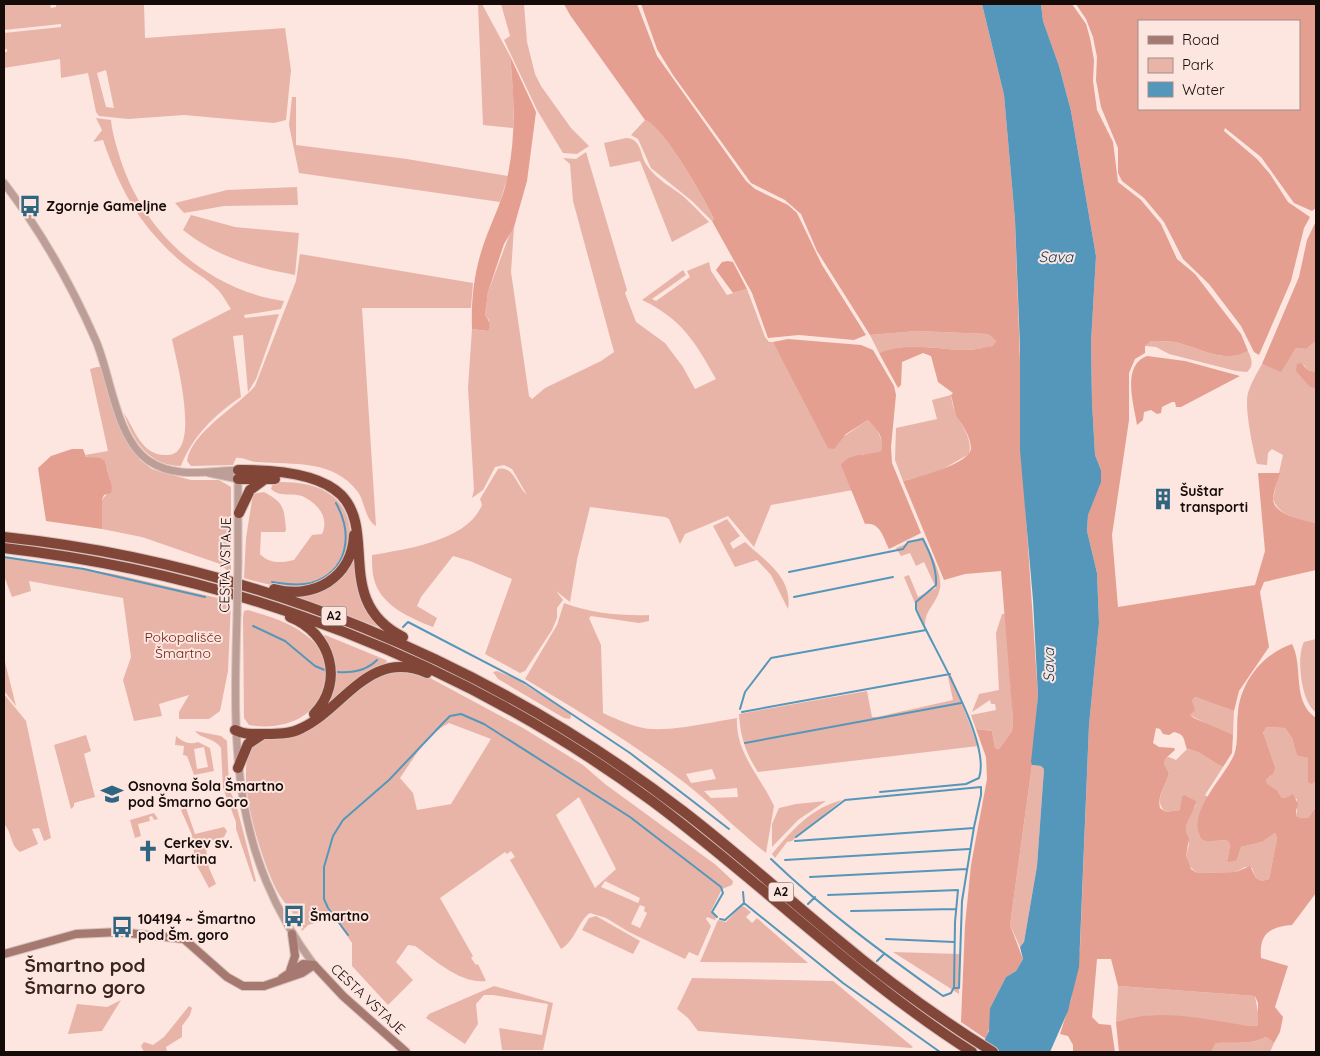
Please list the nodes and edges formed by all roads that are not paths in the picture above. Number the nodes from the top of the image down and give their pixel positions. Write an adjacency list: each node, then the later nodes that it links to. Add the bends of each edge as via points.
1 (4, 183): 2 (street, via 24,211 86,319 131,442 149,461 161,468)
2 (238, 474): 3 (highway); 4 (street, CESTA VSTAJE); 9 (highway, via 310,477 339,492 350,505 357,522 361,580 369,609 384,626 421,646)
3 (266, 479): 4 (highway, via 250,490); 7 (highway, via 310,482 332,492 344,505 352,522 350,553 332,580 310,591 286,591)
4 (239, 512): 11 (street, CESTA VSTAJE, bridge)
5 (4, 537): 7 (highway, A2, via 107,552)
6 (4, 548): 8 (highway, A2, via 153,572)
7 (232, 582): 9 (highway, A2, via 346,620)
8 (270, 605): 10 (highway, A2, via 365,640); 11 (highway, via 304,624 323,644 332,665 329,692 319,710 298,725 280,729 245,727)
9 (434, 658): 21 (highway, A2, via 547,718 631,773 709,832 861,959)
10 (457, 681): 12 (highway, via 442,680 412,668 382,670 362,680 302,729); 20 (highway, A2, via 558,738 652,801 873,982)
11 (235, 730): 12 (highway, via 245,734); 13 (street, CESTA VSTAJE)
12 (263, 734): 13 (highway, via 248,744)
13 (238, 768): 14 (street, CESTA VSTAJE, via 242,801 260,868)
14 (292, 934): 16 (street, CESTA VSTAJE); 17 (main road, via 295,956)
15 (4, 954): 18 (main road, via 76,934 145,933 184,939 227,977 243,986 259,987)
16 (314, 965): 17 (main road, via 303,964); 18 (main road, via 302,974); 19 (main road, CESTA VSTAJE, via 343,996)
17 (290, 971): 18 (main road)
18 (280, 979)
19 (406, 1052)
20 (972, 1052)
21 (993, 1052)

